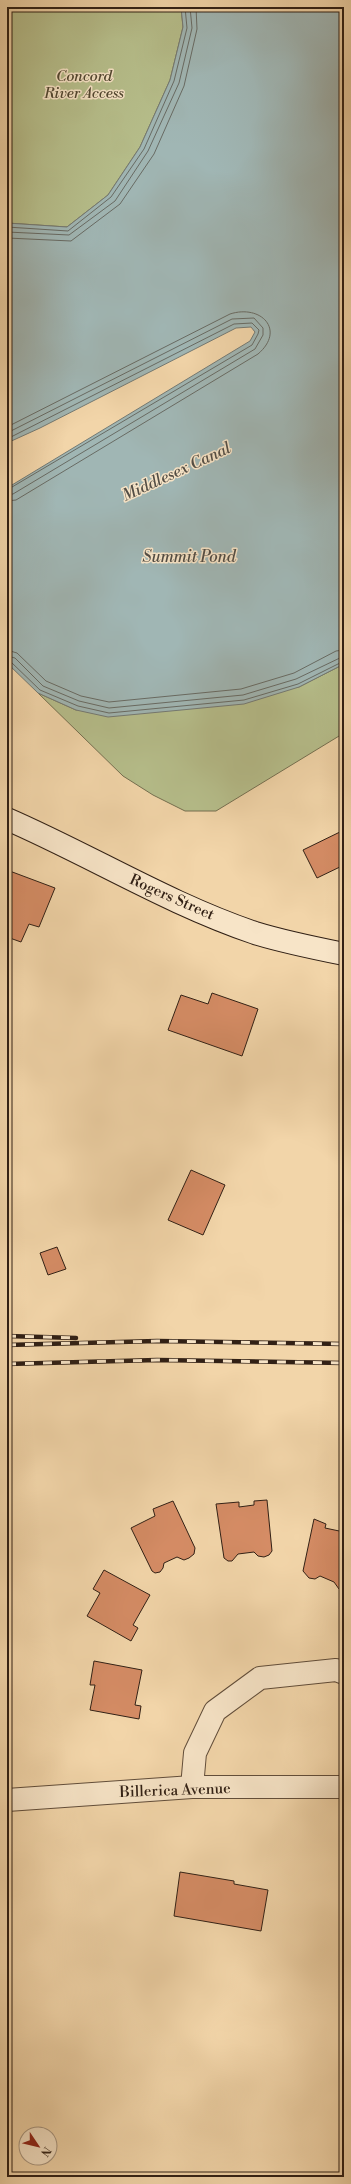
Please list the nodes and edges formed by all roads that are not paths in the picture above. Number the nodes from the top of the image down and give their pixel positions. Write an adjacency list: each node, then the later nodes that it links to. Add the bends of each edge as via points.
1 (7, 819): 2 (street, Rogers Street, via 166,896 255,933 301,946)
2 (344, 954)
3 (344, 1673): 4 (street, via 336,1670 260,1678 216,1711 195,1753)
4 (192, 1787): 5 (street, Billerica Avenue); 6 (street, Billerica Avenue)
5 (344, 1787)
6 (7, 1800)

